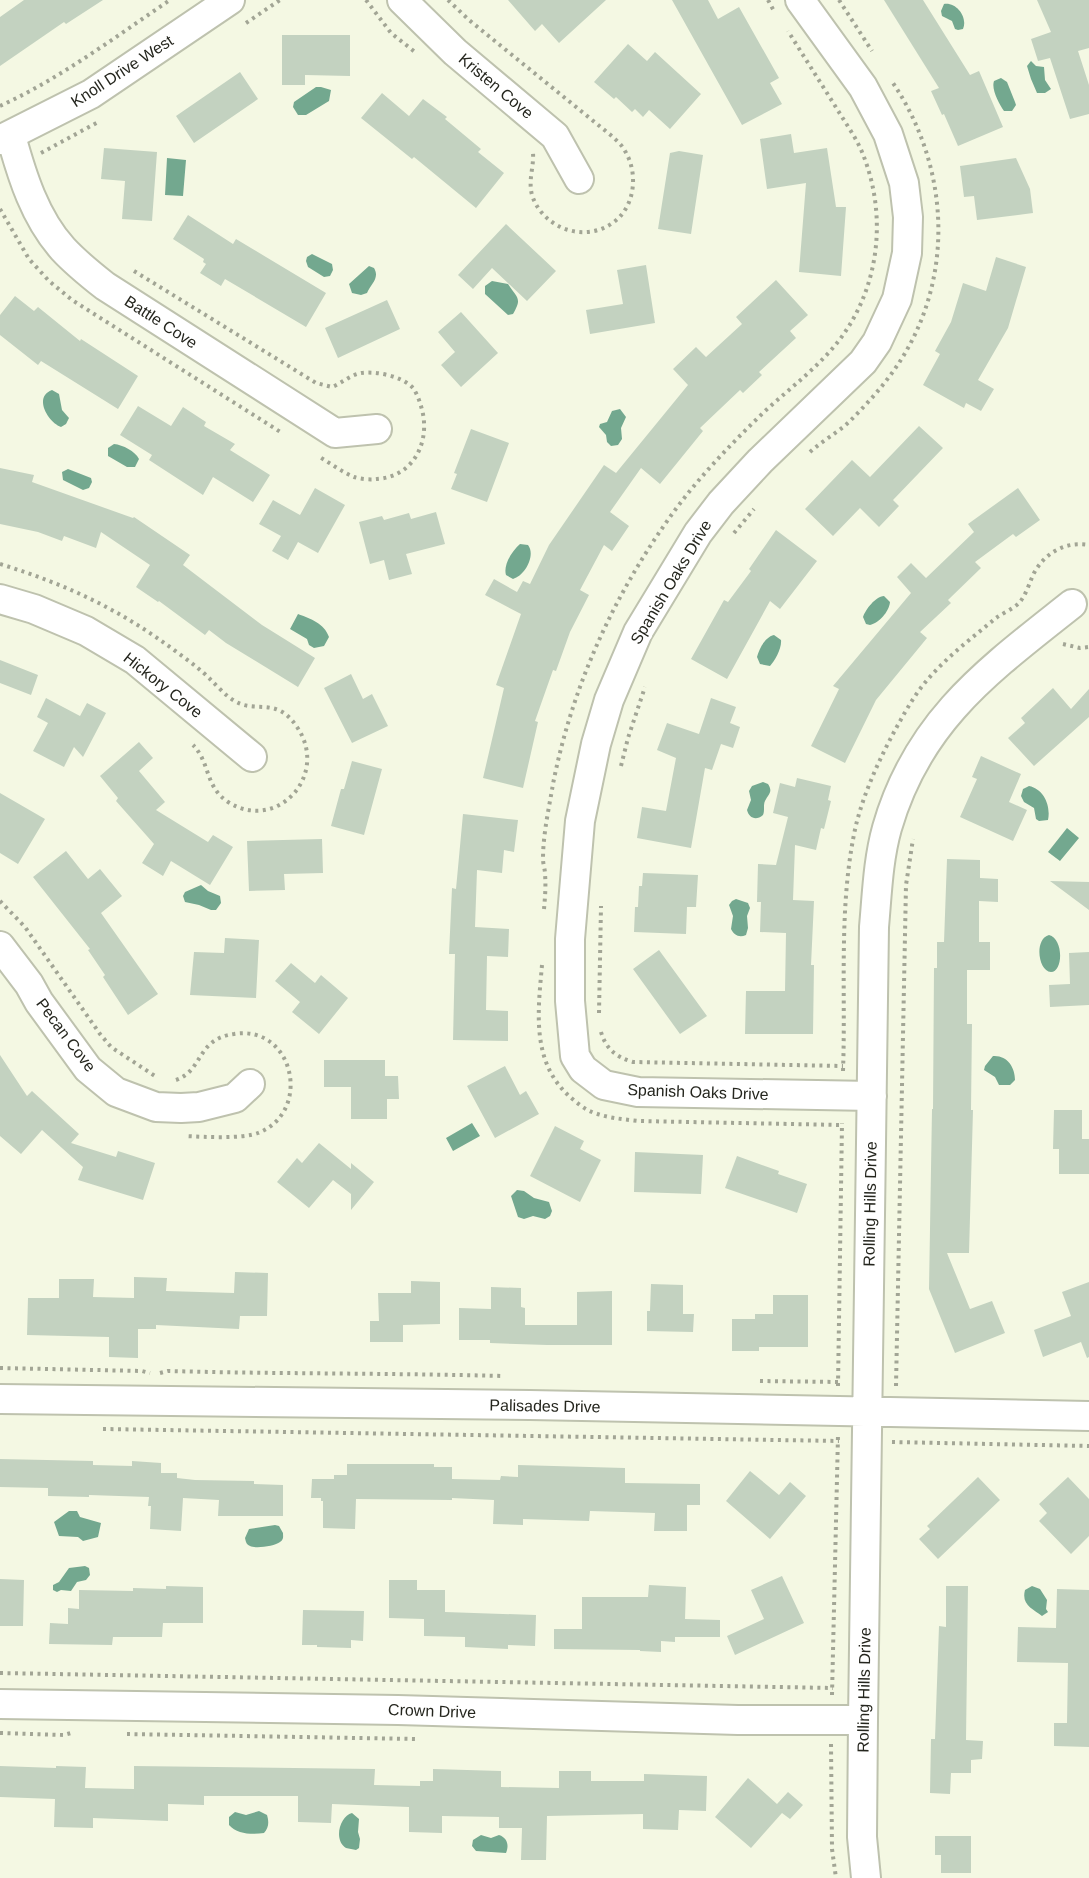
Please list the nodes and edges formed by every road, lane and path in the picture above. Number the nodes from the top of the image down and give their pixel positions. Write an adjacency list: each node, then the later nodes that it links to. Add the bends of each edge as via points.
1 (170, 0): 11 (path, via 40,86)
2 (230, 0): 12 (street, Knoll Drive West, via 91,94)
3 (402, 0): 13 (street, Kristen Cove, via 455,52 555,136)
4 (768, 0): 7 (path)
5 (800, 0): 37 (street, Spanish Oaks Drive, via 863,87 888,134 904,183 907,253 897,299 863,362 721,503 698,533 638,632 609,700 580,821 570,939 570,1001 575,1056 583,1069 604,1085 638,1092)
6 (839, 0): 9 (path)
7 (780, 20)
8 (786, 28): 28 (path, via 861,149 872,180 877,236 866,294 855,317 817,365 703,474 642,557 617,602 582,681 558,763 543,861)
9 (878, 60)
10 (890, 78): 15 (path, via 916,124 932,170 938,235 936,269 918,328 899,363 848,423)
11 (0, 106)
12 (5, 138): 14 (street, Battle Cove, via 38,212 62,248 105,286 335,433)
13 (579, 179)
14 (376, 429)
15 (806, 456)
16 (760, 502): 17 (path)
17 (732, 535)
18 (0, 599): 23 (street, Hickory Cove, via 86,632 135,660)
19 (1072, 604): 37 (street, Rolling Hills Drive, via 965,693 932,732 901,788 880,858 874,927)
20 (1089, 647): 21 (path, via 1064,644)
21 (1055, 650)
22 (647, 684): 24 (path)
23 (252, 757)
24 (620, 767)
25 (914, 833): 42 (path, via 906,885)
26 (0, 901): 34 (path, via 25,927 111,1047)
27 (601, 903): 31 (path)
28 (544, 915)
29 (0, 946): 36 (street, Pecan Cove, via 88,1069 116,1092 156,1107 200,1107 235,1098)
30 (542, 961): 38 (path, via 538,1024 542,1053 559,1087 589,1111 608,1118 638,1121)
31 (600, 1020)
32 (600, 1029): 33 (path, via 611,1052 633,1062)
33 (843, 1066)
34 (158, 1077)
35 (175, 1081): 39 (path, via 191,1073 206,1047 220,1038 252,1033 278,1048 291,1075 285,1109 275,1124 260,1133 244,1137)
36 (250, 1084)
37 (872, 1096): 41 (street, Rolling Hills Drive)
38 (842, 1125)
39 (182, 1136)
40 (0, 1399): 41 (street, Palisades Drive)
41 (867, 1412): 42 (street, Palisades Drive); 45 (street, Rolling Hills Drive)
42 (896, 1412): 43 (street, Palisades Drive); 46 (path)
43 (1089, 1416)
44 (96, 1429): 45 (path)
45 (867, 1442): 46 (path); 51 (street, Rolling Hills Drive)
46 (895, 1442): 47 (path)
47 (1089, 1446)
48 (0, 1673): 49 (path)
49 (832, 1688)
50 (0, 1704): 51 (street, Crown Drive)
51 (863, 1720): 58 (street, Rolling Hills Drive, via 862,1838)
52 (78, 1731): 53 (path, via 64,1735)
53 (0, 1733)
54 (123, 1734): 55 (path)
55 (422, 1739)
56 (820, 1746): 57 (path)
57 (831, 1746)
58 (866, 1878)

